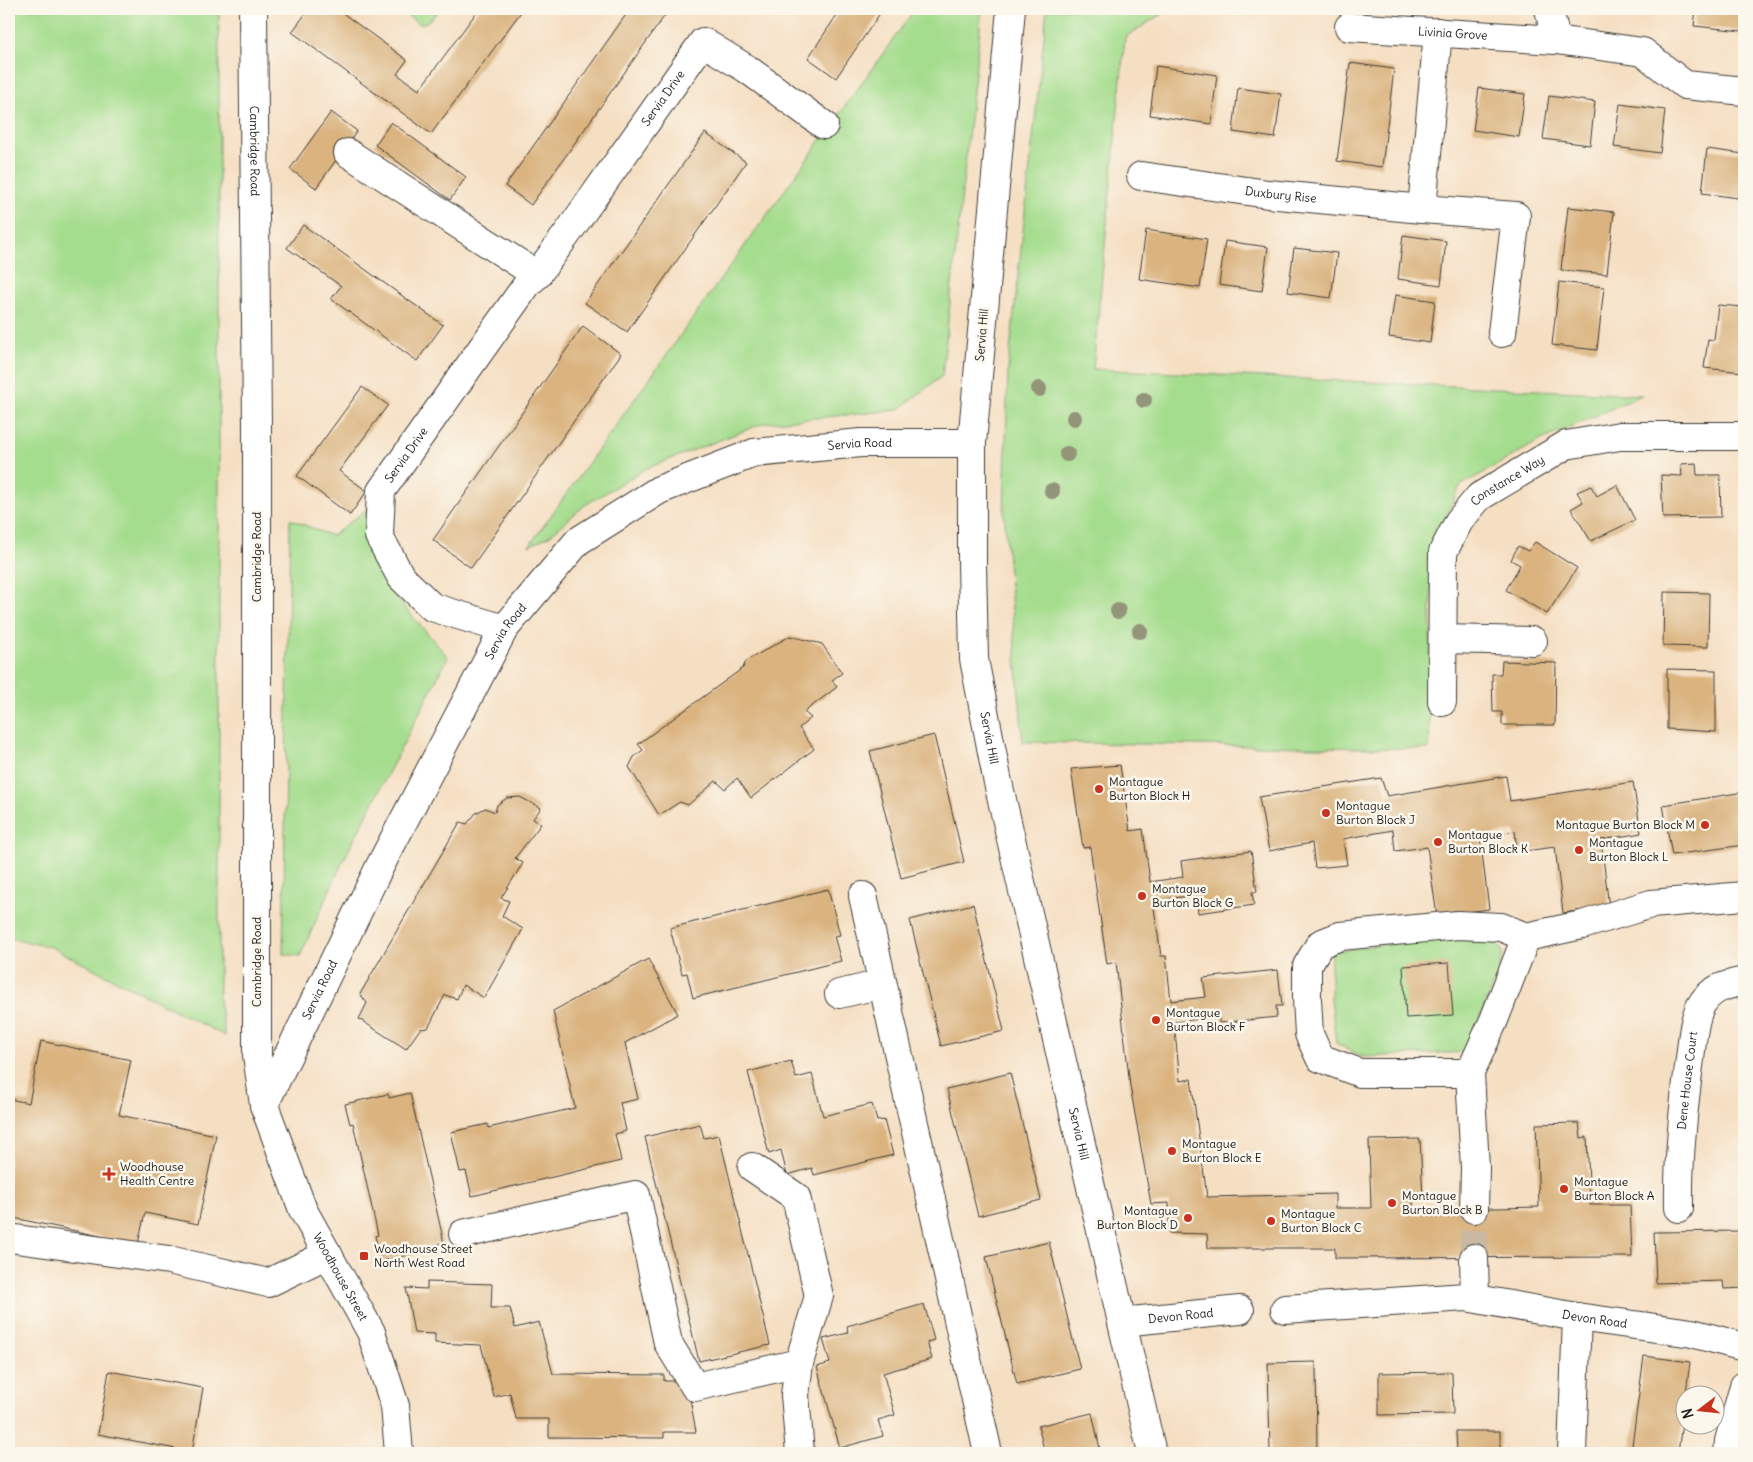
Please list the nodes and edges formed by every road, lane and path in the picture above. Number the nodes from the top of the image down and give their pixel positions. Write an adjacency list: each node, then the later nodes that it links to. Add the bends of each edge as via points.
1 (253, 9): 27 (street, Cambridge Road, via 257,1055)
2 (1011, 9): 15 (street, Servia Hill)
3 (1549, 9): 6 (street)
4 (1349, 27): 5 (street, Livinia Grove)
5 (1438, 32): 6 (street, Livinia Grove); 11 (street)
6 (1556, 40): 7 (street, Livinia Grove, via 1643,52 1685,85)
7 (1744, 91)
8 (824, 125): 12 (street, Servia Drive, via 747,69 703,42)
9 (348, 153): 12 (street)
10 (1141, 176): 11 (street, Duxbury Rise, via 1268,194)
11 (1422, 209): 13 (street, Duxbury Rise, via 1516,216)
12 (537, 274): 16 (street, Servia Drive, via 382,491 379,536 401,577 432,607)
13 (1502, 334)
14 (1744, 436): 17 (street, Constance Way, via 1620,436 1566,445 1479,497 1459,521 1443,552)
15 (972, 443): 16 (street, Servia Road, via 861,443 754,453 659,490 578,541); 39 (street, Servia Hill, via 974,659 997,778)
16 (504, 629): 27 (street, Servia Road, via 380,866)
17 (1443, 639): 18 (street); 19 (street, Constance Way)
18 (1533, 641)
19 (1442, 702)
20 (863, 896): 24 (street)
21 (1744, 896): 22 (street, via 1651,904 1582,925)
22 (1526, 936): 26 (street); 26 (street, via 1501,927 1458,925 1340,936 1320,944 1307,966 1309,1034 1320,1058 1360,1073)
23 (1744, 981): 29 (street, Dene House Court, via 1717,987 1698,1014 1678,1165)
24 (882, 984): 25 (street); 45 (street)
25 (839, 994)
26 (1470, 1073): 30 (street)
27 (264, 1104): 33 (street, Woodhouse Street, via 303,1210)
28 (752, 1167): 41 (street, via 796,1197 819,1296)
29 (1679, 1208)
30 (1474, 1209)
31 (463, 1234): 41 (street, via 636,1195 668,1343 695,1387)
32 (9, 1238): 33 (street, via 168,1260 268,1283)
33 (328, 1254): 43 (street, Woodhouse Street, via 371,1332 396,1406)
34 (1474, 1258): 35 (street)
35 (1475, 1298): 36 (street, Devon Road); 38 (street, Devon Road)
36 (1285, 1309)
37 (1240, 1310): 39 (street, Devon Road)
38 (1576, 1317): 40 (street, Devon Road, via 1692,1333); 47 (street)
39 (1122, 1322): 46 (street, Servia Hill)
40 (1744, 1347)
41 (799, 1363): 44 (street, via 795,1395)
42 (1744, 1386): 48 (street)
43 (399, 1453)
44 (800, 1453)
45 (988, 1453)
46 (1152, 1453)
47 (1572, 1453)
48 (1728, 1453)

